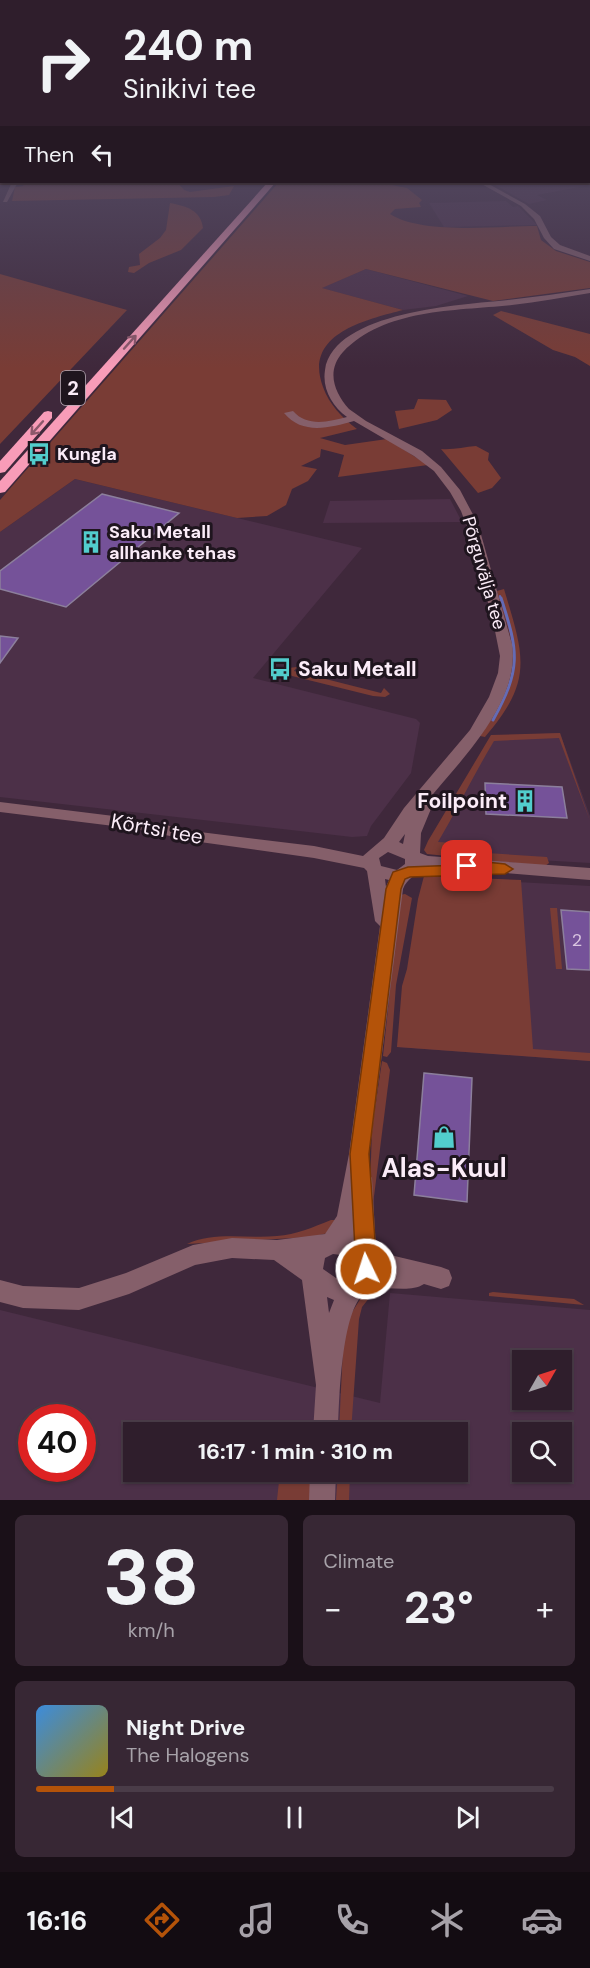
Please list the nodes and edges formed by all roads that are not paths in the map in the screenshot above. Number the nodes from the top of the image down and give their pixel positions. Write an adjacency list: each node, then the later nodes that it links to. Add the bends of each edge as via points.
1 (219, 228): 6 (highway, 2, via 164,288)
2 (231, 228): 6 (highway, 2, via 176,290)
3 (543, 228): 4 (street, via 551,242)
4 (590, 259)
5 (590, 291): 8 (street, Põrguvälja tee, via 427,312 364,332 333,356 327,378 337,402)
6 (152, 309): 9 (highway, 2, one-way to 9); 10 (highway, 2, one-way to 6)
7 (289, 413): 8 (street, via 298,421 316,425)
8 (355, 418): 11 (street, Põrguvälja tee, via 422,455 454,490 470,520 500,619 507,659 502,680 478,726)
9 (0, 469)
10 (0, 489)
11 (436, 782): 13 (street, Põrguvälja tee); 14 (street, Põrguvälja tee, via 418,819)
12 (0, 807): 13 (street, Kõrtsi tee)
13 (377, 858): 14 (street); 14 (street, via 396,846); 16 (street, Põrguvälja tee)
14 (406, 868): 15 (street); 16 (street, Põrguvälja tee, via 394,889)
15 (590, 874)
16 (387, 939): 17 (street, Põrguvälja tee)
17 (359, 1154): 18 (street, Põrguvälja tee, via 348,1218); 20 (street, Põrguvälja tee)
18 (331, 1242): 19 (street); 20 (street, via 354,1246); 21 (street, via 317,1251 311,1263)
19 (277, 1250): 21 (street); 23 (street, via 232,1248 193,1255 129,1283 79,1299 23,1297)
20 (364, 1255): 22 (street, via 366,1269); 22 (street, via 383,1264 441,1278 383,1278)
21 (312, 1276): 22 (street, via 338,1292); 24 (street)
22 (356, 1286): 24 (street, via 343,1306)
23 (0, 1291)
24 (327, 1383): 25 (street)
25 (325, 1422)
26 (323, 1482): 27 (street)
27 (322, 1500)

